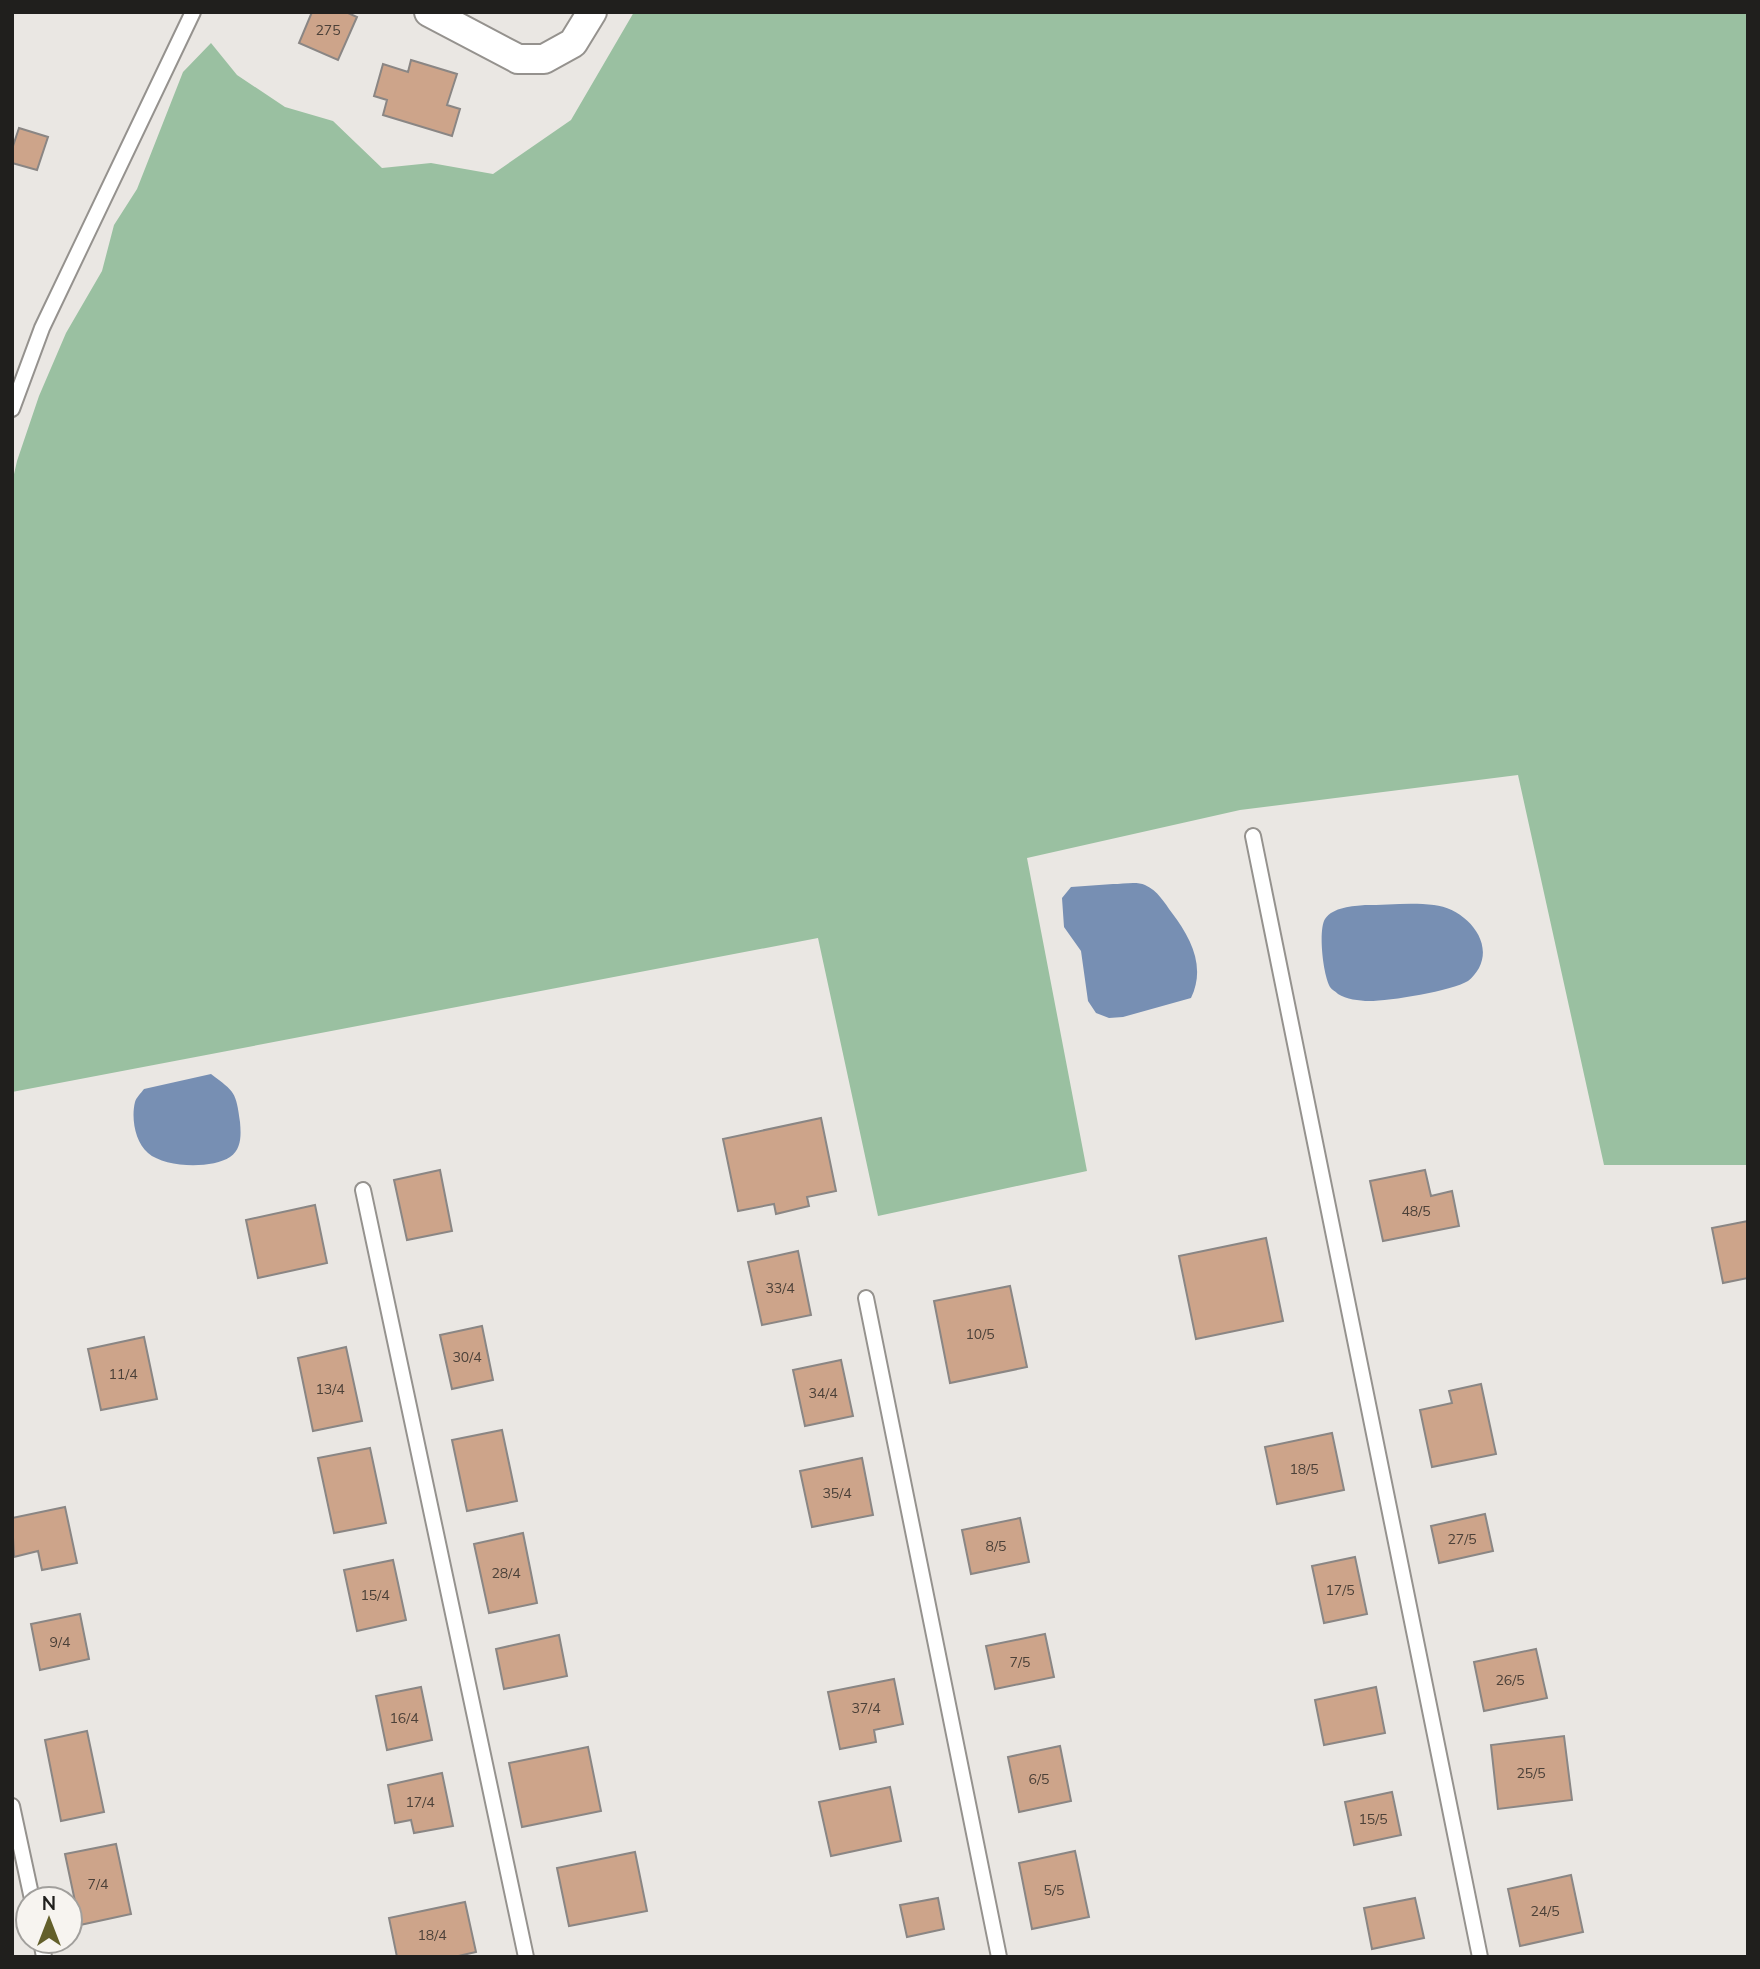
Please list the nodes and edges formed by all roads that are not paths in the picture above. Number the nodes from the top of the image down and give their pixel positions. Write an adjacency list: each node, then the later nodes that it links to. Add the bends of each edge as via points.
1 (193, 12): 4 (lane, via 42,328)
2 (429, 12): 3 (street, via 518,59 544,59 573,43)
3 (592, 12)
4 (12, 410)
5 (1253, 836): 12 (lane)
6 (363, 1190): 10 (lane)
7 (866, 1298): 11 (lane)
8 (12, 1806): 9 (lane)
9 (29, 1885)
10 (526, 1957)
11 (999, 1957)
12 (1480, 1957)

